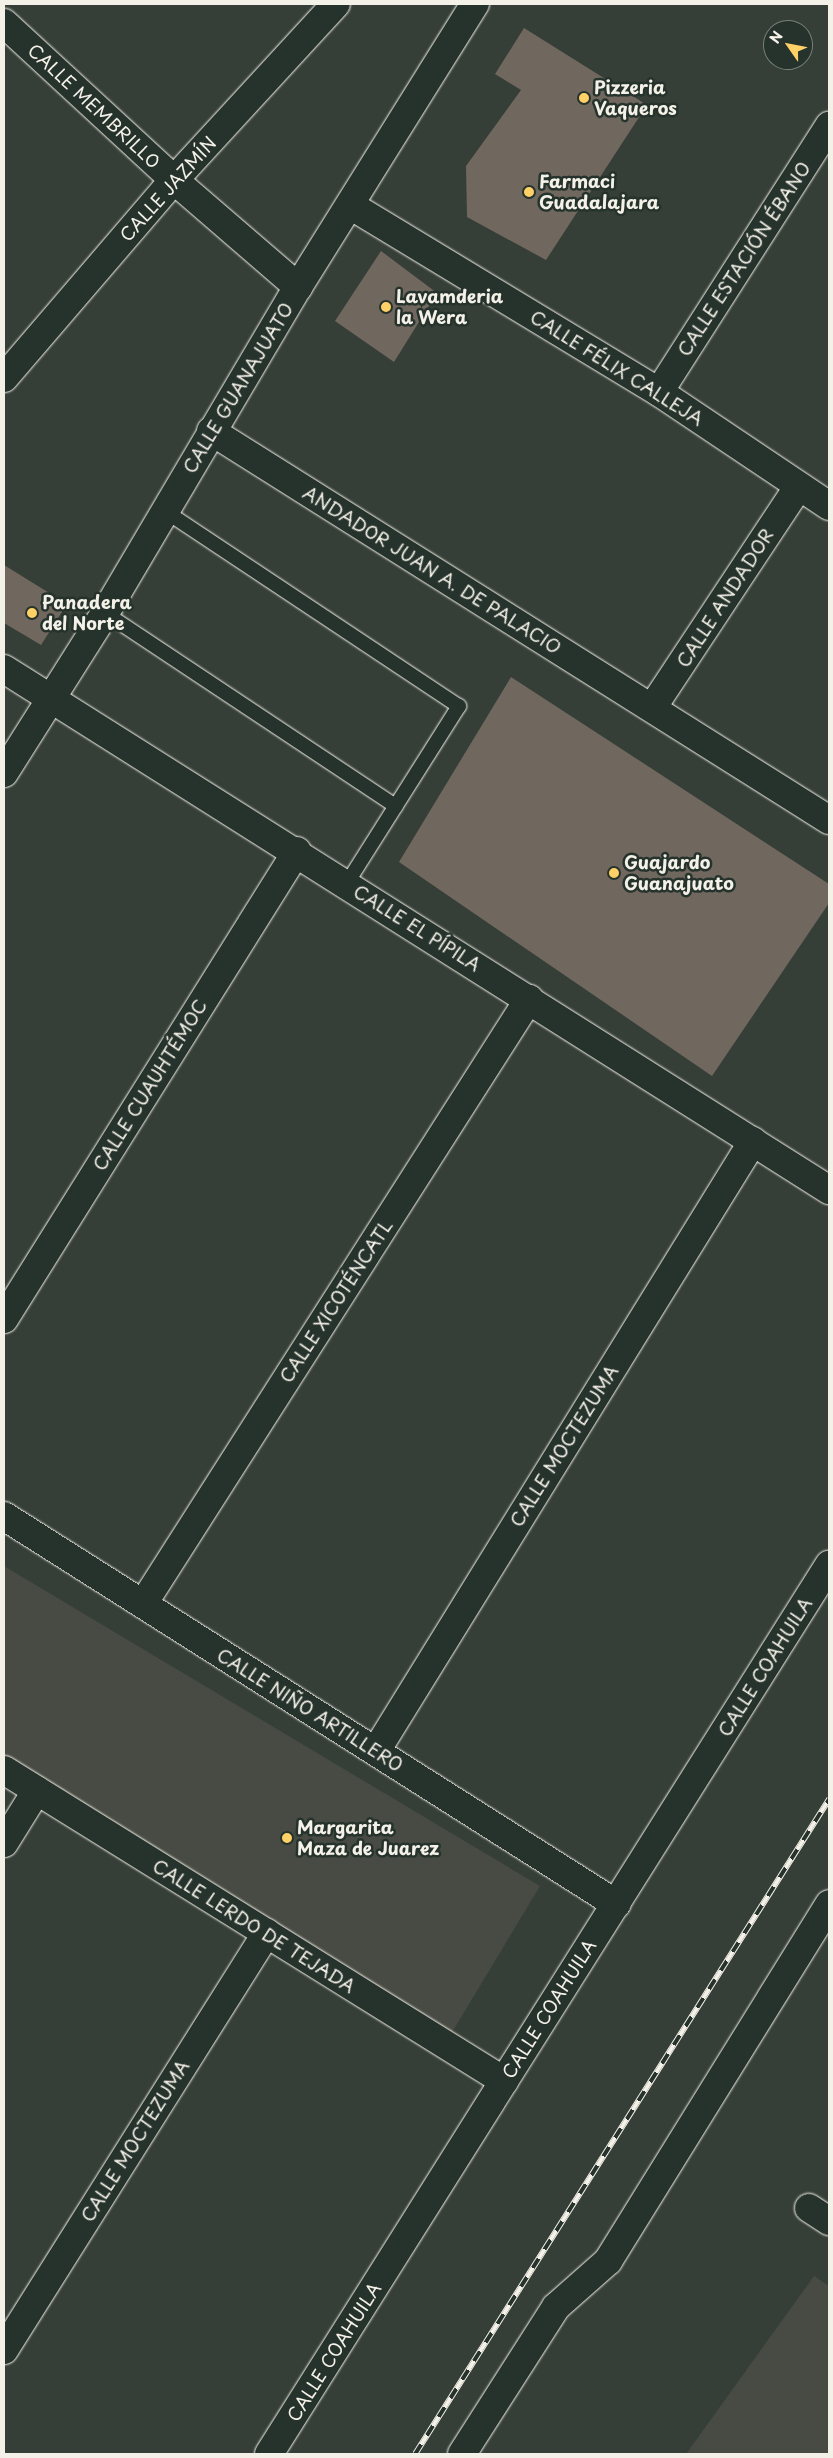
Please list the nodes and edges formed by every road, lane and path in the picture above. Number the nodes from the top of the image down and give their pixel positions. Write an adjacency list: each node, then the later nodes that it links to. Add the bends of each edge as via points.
1 (336, 4): 5 (street, CALLE JAZMÍN)
2 (475, 4): 6 (street, CALLE GUANAJUATO)
3 (4, 23): 5 (street, CALLE MEMBRILLO)
4 (829, 126): 9 (street, CALLE ESTACIÓN ÉBANO)
5 (174, 180): 7 (street, CALLE MEMBRILLO); 8 (street, CALLE JAZMÍN)
6 (350, 205): 7 (street, CALLE GUANAJUATO); 9 (street, CALLE FÉLIX CALLEJA)
7 (298, 287): 10 (street, CALLE GUANAJUATO)
8 (4, 378)
9 (659, 392): 11 (street, CALLE FÉLIX CALLEJA)
10 (211, 431): 13 (street, CALLE GUANAJUATO); 17 (street, ANDADOR JUAN A. DE PALACIO)
11 (798, 487): 12 (street, CALLE FÉLIX CALLEJA); 17 (street, CALLE ANDADOR)
12 (829, 506)
13 (165, 511): 14 (street, CALLE GUANAJUATO); 19 (lane, via 459,706)
14 (105, 613): 16 (street, CALLE GUANAJUATO); 19 (lane)
15 (4, 669): 16 (street, CALLE EL PÍPILA)
16 (52, 697): 18 (street, CALLE GUANAJUATO); 21 (street, CALLE EL PÍPILA)
17 (652, 708): 20 (street, ANDADOR JUAN A. DE PALACIO)
18 (4, 773)
19 (396, 806): 22 (lane)
20 (829, 820)
21 (296, 851): 22 (street, CALLE EL PÍPILA); 26 (street, CALLE CUAUHTÉMOC)
22 (347, 883): 23 (street, CALLE EL PÍPILA)
23 (529, 999): 24 (street, CALLE EL PÍPILA); 29 (street, CALLE XICOTÉNCATL)
24 (753, 1141): 25 (street, CALLE EL PÍPILA); 30 (street, CALLE MOCTEZUMA)
25 (829, 1190)
26 (4, 1319)
27 (4, 1516): 29 (street, CALLE NIÑO ARTILLERO)
28 (829, 1565): 34 (street, CALLE COAHUILA)
29 (143, 1604): 30 (street, CALLE NIÑO ARTILLERO)
30 (376, 1751): 34 (street, CALLE NIÑO ARTILLERO)
31 (4, 1770): 32 (street, CALLE LERDO DE TEJADA)
32 (37, 1790): 33 (street); 36 (street, CALLE LERDO DE TEJADA)
33 (4, 1843)
34 (616, 1904): 37 (street, CALLE COAHUILA)
35 (829, 1904): 40 (street, via 608,2262 556,2307)
36 (266, 1933): 37 (street, CALLE LERDO DE TEJADA); 38 (street, CALLE MOCTEZUMA)
37 (504, 2081): 39 (street, CALLE COAHUILA)
38 (4, 2350)
39 (269, 2454)
40 (462, 2454)

